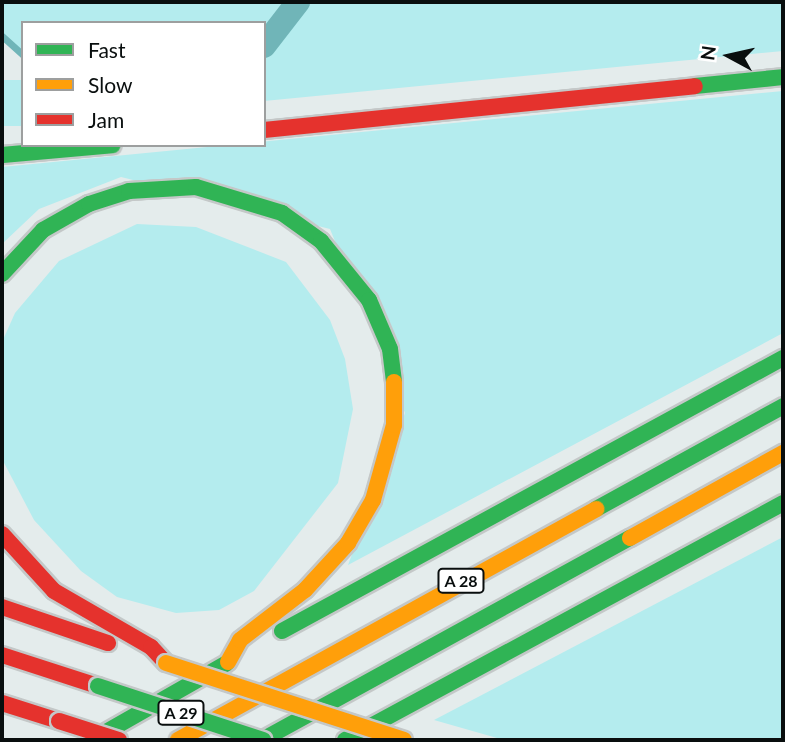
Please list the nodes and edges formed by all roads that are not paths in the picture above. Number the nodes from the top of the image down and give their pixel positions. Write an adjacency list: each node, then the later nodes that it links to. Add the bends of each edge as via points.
1 (783, 78): 2 (highway)
2 (266, 130)
3 (91, 147): 4 (highway)
4 (2, 155)
5 (2, 274): 15 (highway, via 43,230 89,204 129,191 196,187 282,213 321,241 369,300 390,349 394,384 394,425 373,500 348,543 296,598 240,639)
6 (783, 358): 15 (highway)
7 (783, 407): 20 (highway, A 28)
8 (783, 453): 21 (highway, A 28)
9 (783, 503): 12 (highway)
10 (783, 518): 12 (highway, via 738,542)
11 (2, 534): 16 (highway, via 54,591 151,647)
12 (709, 541): 22 (highway)
13 (2, 607): 16 (highway)
14 (2, 655): 21 (highway, A 29, bridge)
15 (228, 662): 18 (highway)
16 (166, 663): 23 (highway, bridge)
17 (2, 703): 19 (highway, bridge)
18 (92, 740)
19 (119, 740)
20 (178, 740)
21 (262, 740)
22 (345, 740)
23 (404, 740)

